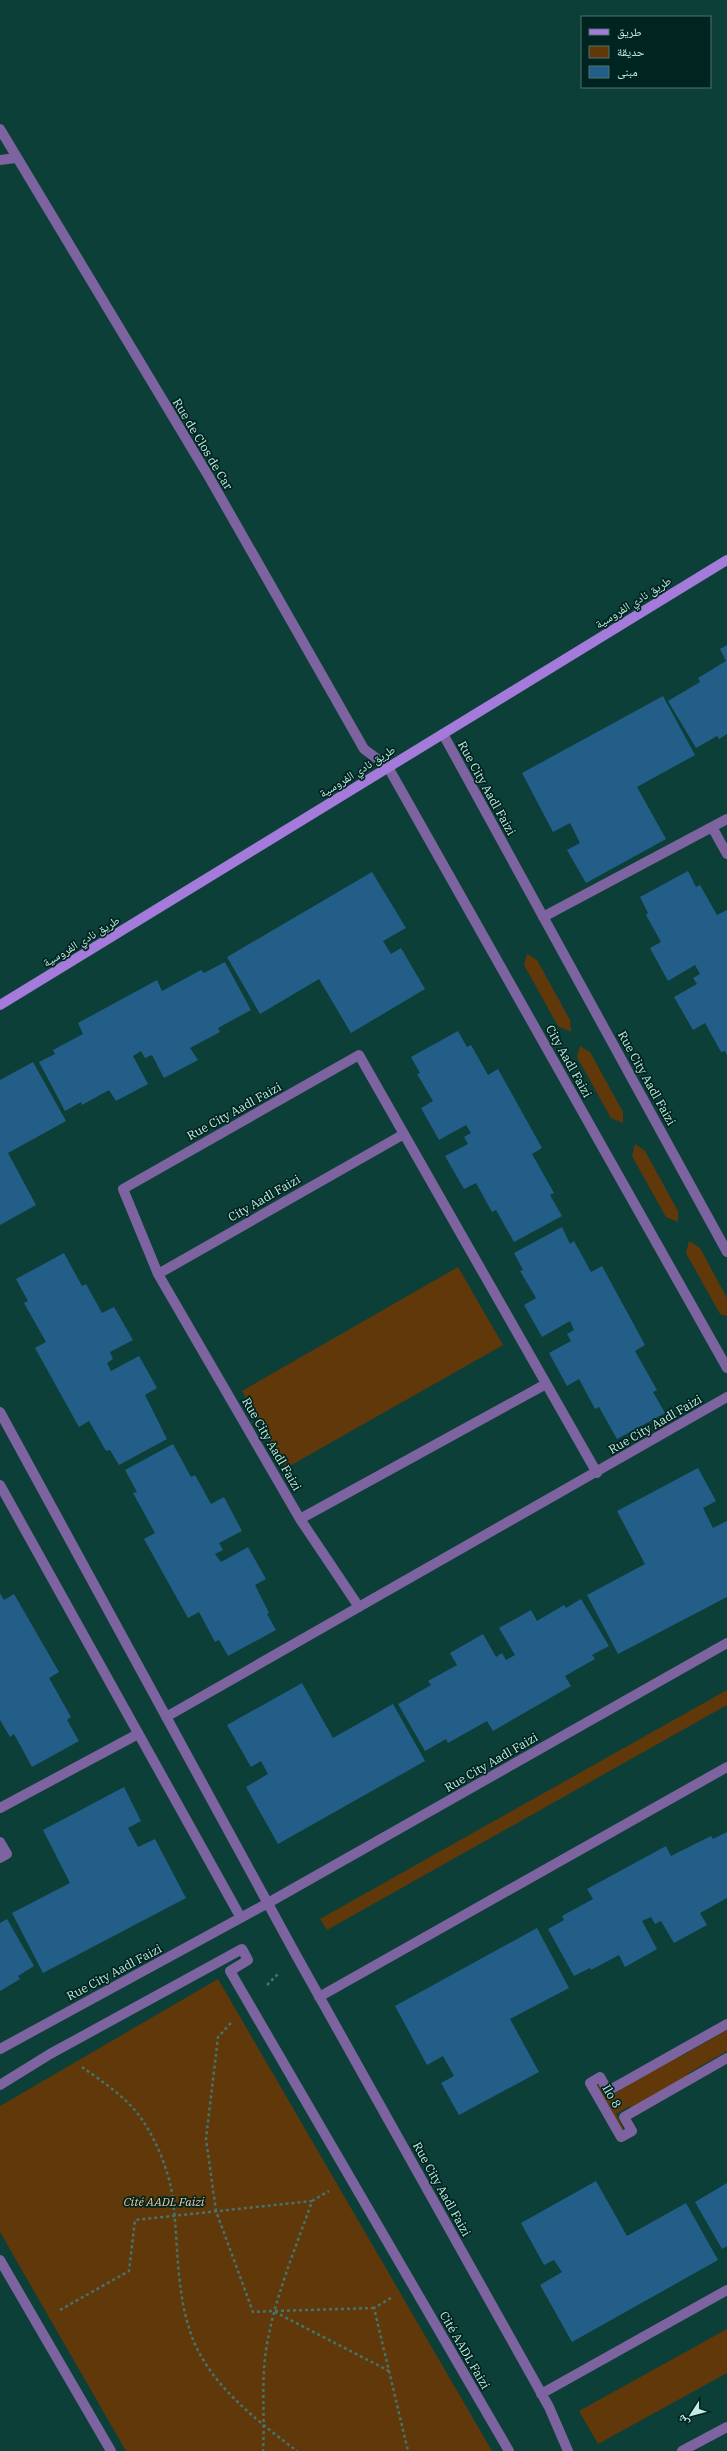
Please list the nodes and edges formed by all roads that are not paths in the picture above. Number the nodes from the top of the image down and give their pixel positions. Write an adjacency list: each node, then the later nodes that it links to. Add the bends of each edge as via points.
1 (0, 129): 2 (street, Rue de Clos de Car)
2 (16, 158): 3 (street); 6 (street, Rue de Clos de Car, via 209,477 364,749)
3 (0, 160)
4 (727, 560): 5 (main road, طريق نادي الفروسية)
5 (443, 734): 6 (main road, طريق نادي الفروسية); 10 (street, Rue City Aadl Faizi)
6 (388, 767): 11 (main road, طريق نادي الفروسية); 15 (street, City Aadl Faizi)
7 (727, 819): 8 (street)
8 (712, 827): 9 (street); 10 (street)
9 (727, 854)
10 (544, 917): 13 (street, Rue City Aadl Faizi)
11 (0, 1005)
12 (404, 1134): 14 (street, City Aadl Faizi); 14 (street, Rue City Aadl Faizi, via 359,1055 123,1188); 16 (street, Rue City Aadl Faizi)
13 (727, 1252)
14 (158, 1274): 21 (street, Rue City Aadl Faizi)
15 (727, 1368)
16 (546, 1384): 19 (street, Rue City Aadl Faizi); 21 (street)
17 (727, 1397): 19 (street, Rue City Aadl Faizi)
18 (0, 1412): 24 (street, Rue City Aadl Faizi)
19 (597, 1473): 22 (street, Rue City Aadl Faizi)
20 (0, 1485): 25 (street)
21 (300, 1519): 22 (street, Rue City Aadl Faizi)
22 (360, 1607): 24 (street, Rue City Aadl Faizi)
23 (727, 1643): 30 (street, Rue City Aadl Faizi)
24 (166, 1717): 30 (street, Rue City Aadl Faizi)
25 (138, 1734): 27 (street); 31 (street)
26 (727, 1767): 32 (street)
27 (0, 1808)
28 (0, 1842): 29 (street, via 7,1854)
29 (0, 1858)
30 (268, 1903): 31 (street, Rue City Aadl Faizi); 32 (street, Rue City Aadl Faizi)
31 (241, 1918): 34 (street, Rue City Aadl Faizi)
32 (319, 1997): 39 (street, Rue City Aadl Faizi)
33 (727, 2024): 35 (street, Ilo 8, via 608,2091 600,2077 590,2083 621,2137 632,2131 624,2117)
34 (0, 2049)
35 (727, 2058)
36 (0, 2085): 42 (street, Cité AADL Faizi, via 50,2054 242,1949 248,1960 230,1971)
37 (0, 2260): 41 (street)
38 (727, 2290): 39 (street)
39 (541, 2394): 43 (street, Rue City Aadl Faizi)
40 (727, 2427): 44 (street)
41 (111, 2451)
42 (509, 2451)
43 (568, 2451)
44 (682, 2451)

